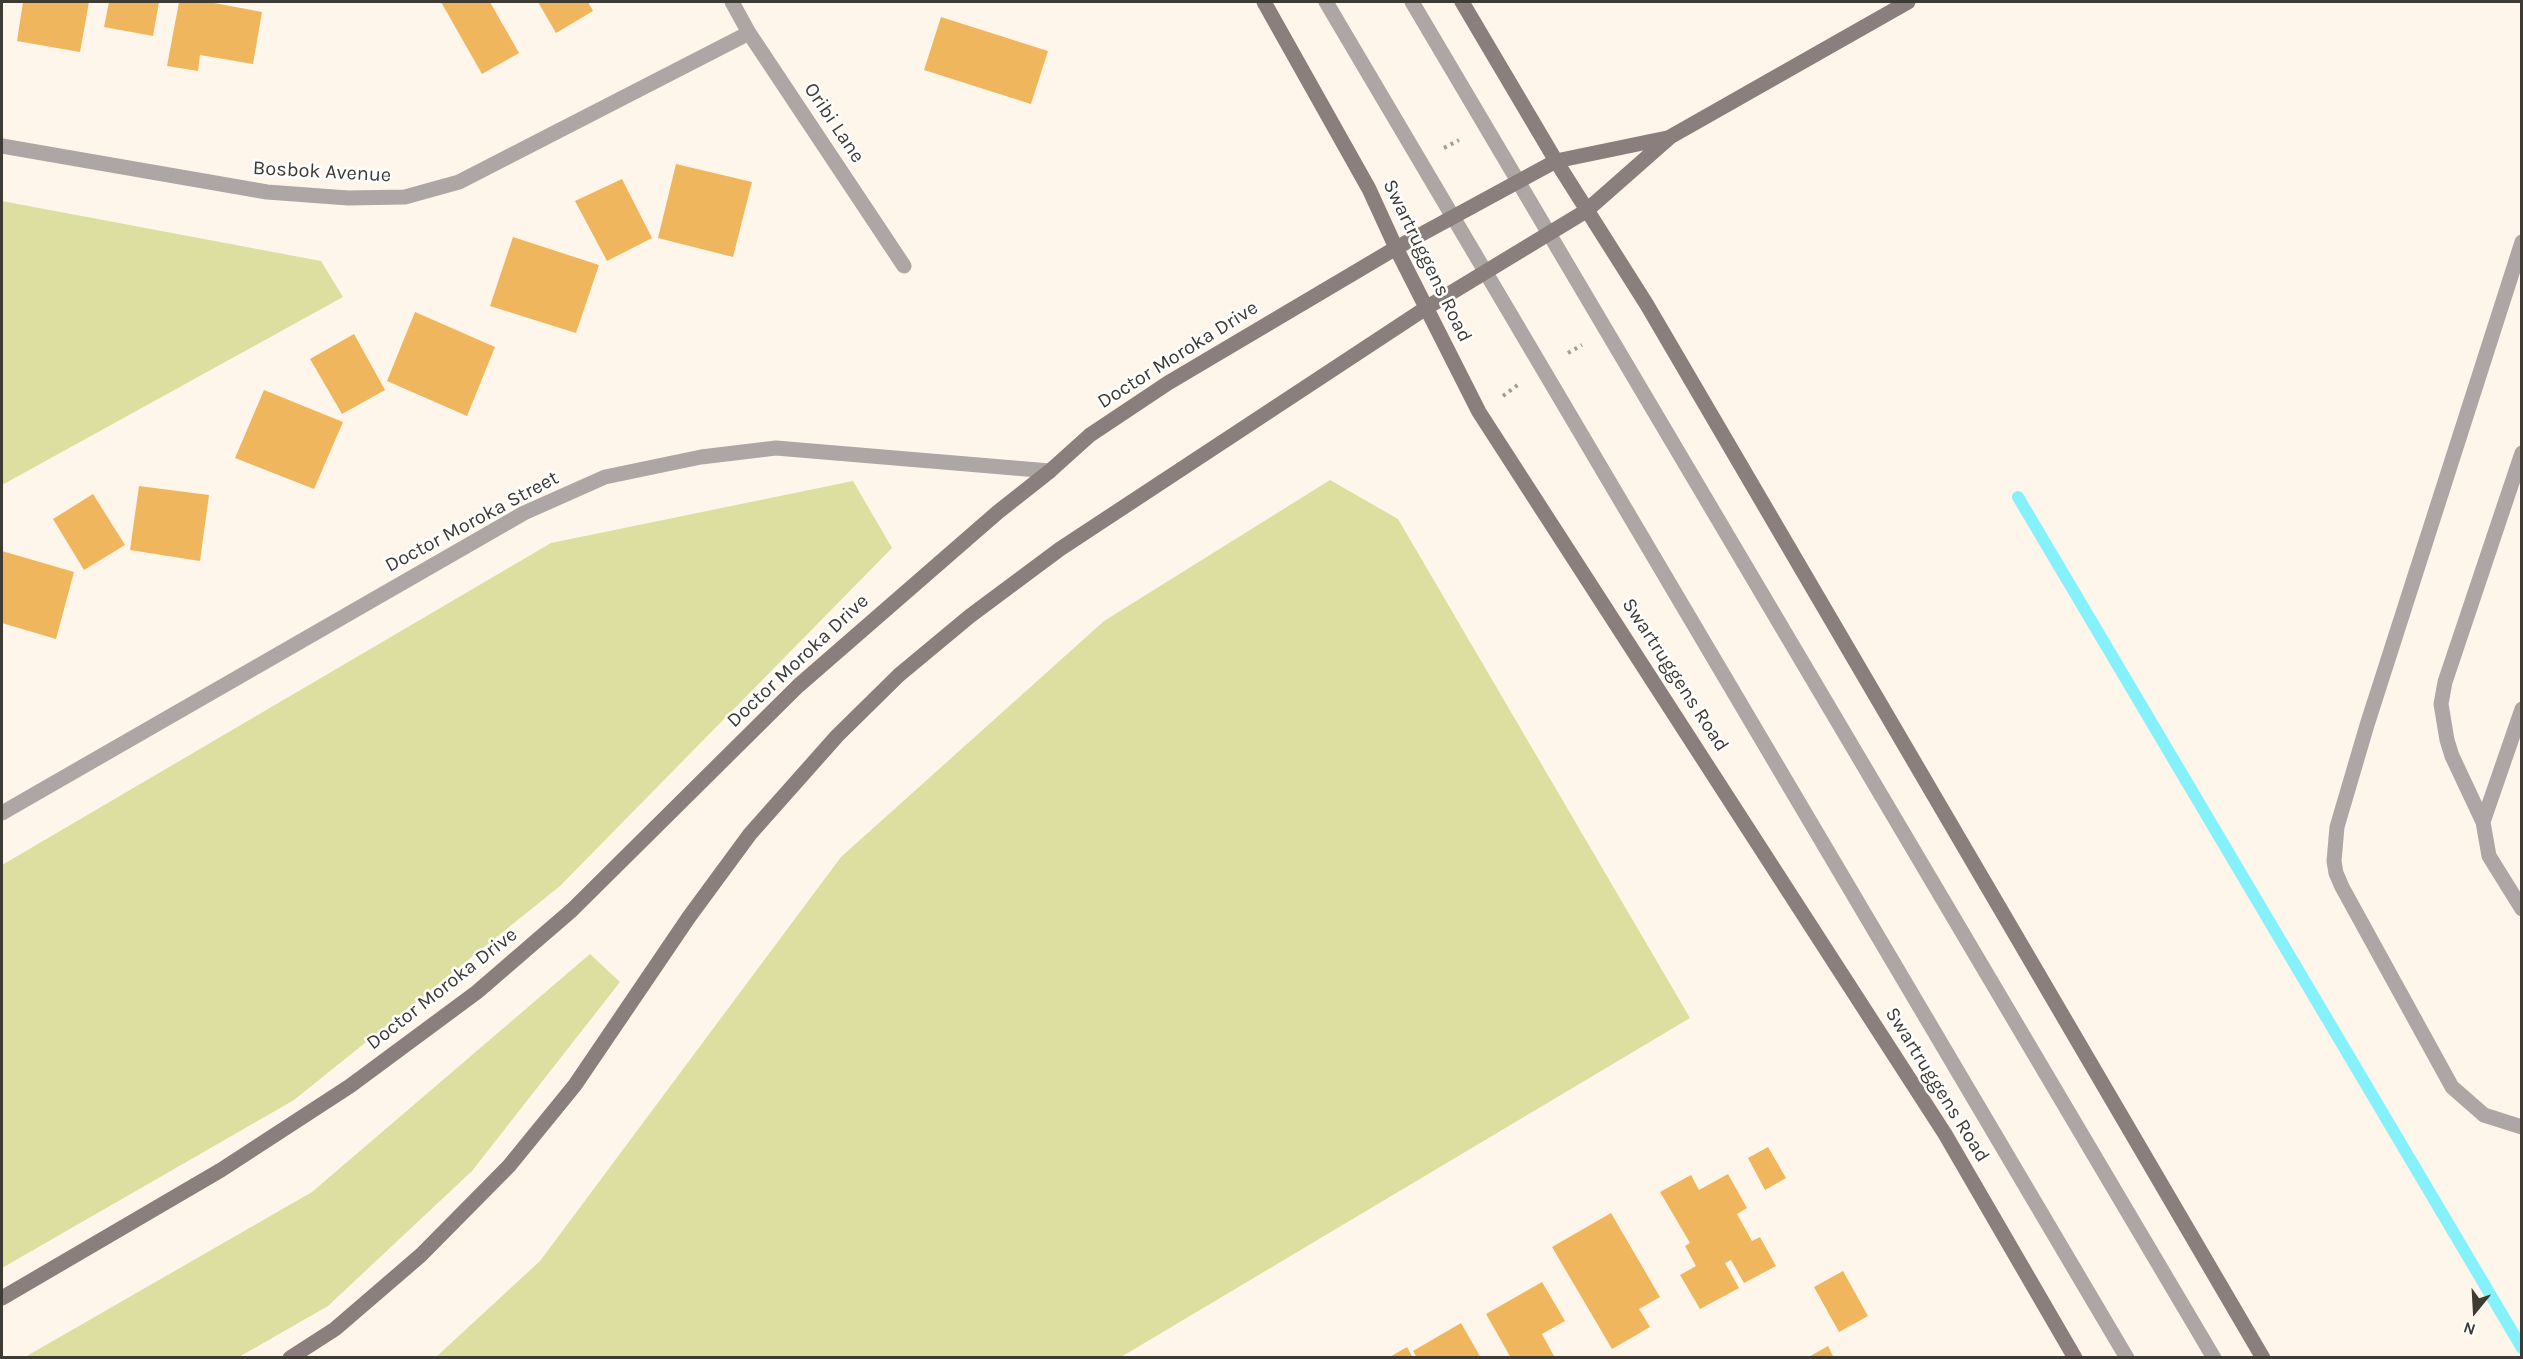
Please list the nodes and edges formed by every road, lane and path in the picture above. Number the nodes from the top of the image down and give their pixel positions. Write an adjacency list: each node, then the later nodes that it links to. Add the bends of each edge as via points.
1 (732, 2): 7 (street, Oribi Lane)
2 (1264, 2): 16 (main road, Swartruggens Road, via 1369,189)
3 (1326, 2): 13 (street)
4 (1412, 2): 11 (street)
5 (1462, 2): 10 (main road)
6 (1908, 2): 8 (main road, Doctor Moroka Drive)
7 (749, 33): 9 (street, Bosbok Avenue, via 459,182 405,197 348,198 267,192); 17 (street, Oribi Lane)
8 (1670, 137): 10 (main road, Doctor Moroka Drive); 12 (main road, Doctor Moroka Drive)
9 (2, 146)
10 (1556, 161): 11 (main road, Doctor Moroka Drive); 12 (main road)
11 (1518, 181): 13 (main road, Doctor Moroka Drive); 14 (street)
12 (1586, 211): 14 (main road, Doctor Moroka Drive); 32 (main road, via 1647,305)
13 (1453, 217): 16 (main road, Doctor Moroka Drive); 18 (street)
14 (1549, 233): 18 (main road, Doctor Moroka Drive); 31 (street)
15 (2522, 243): 26 (street, via 2367,725 2337,827 2334,861 2342,887 2452,1087 2484,1115)
16 (1396, 248): 19 (main road, Swartruggens Road); 21 (main road, Doctor Moroka Drive, via 1168,383 1090,435)
17 (904, 266)
18 (1486, 272): 19 (main road, Doctor Moroka Drive); 30 (street)
19 (1426, 308): 28 (main road, Doctor Moroka Drive, via 1060,549 899,675 837,736 750,834 575,1085 509,1166 421,1255 334,1329); 29 (main road, Swartruggens Road, via 1479,412 1945,1134)
20 (2522, 453): 24 (street, via 2441,704 2446,740)
21 (1050, 471): 23 (street, Doctor Moroka Street, via 776,448 701,457 604,477 524,513); 27 (main road, Doctor Moroka Drive, via 798,686 572,910 477,992 350,1086 221,1170)
22 (2522, 709): 24 (street)
23 (2, 813)
24 (2483, 822): 25 (street, via 2489,856)
25 (2522, 909)
26 (2522, 1126)
27 (2, 1298)
28 (290, 1358)
29 (2075, 1358)
30 (2127, 1358)
31 (2214, 1358)
32 (2263, 1358)

